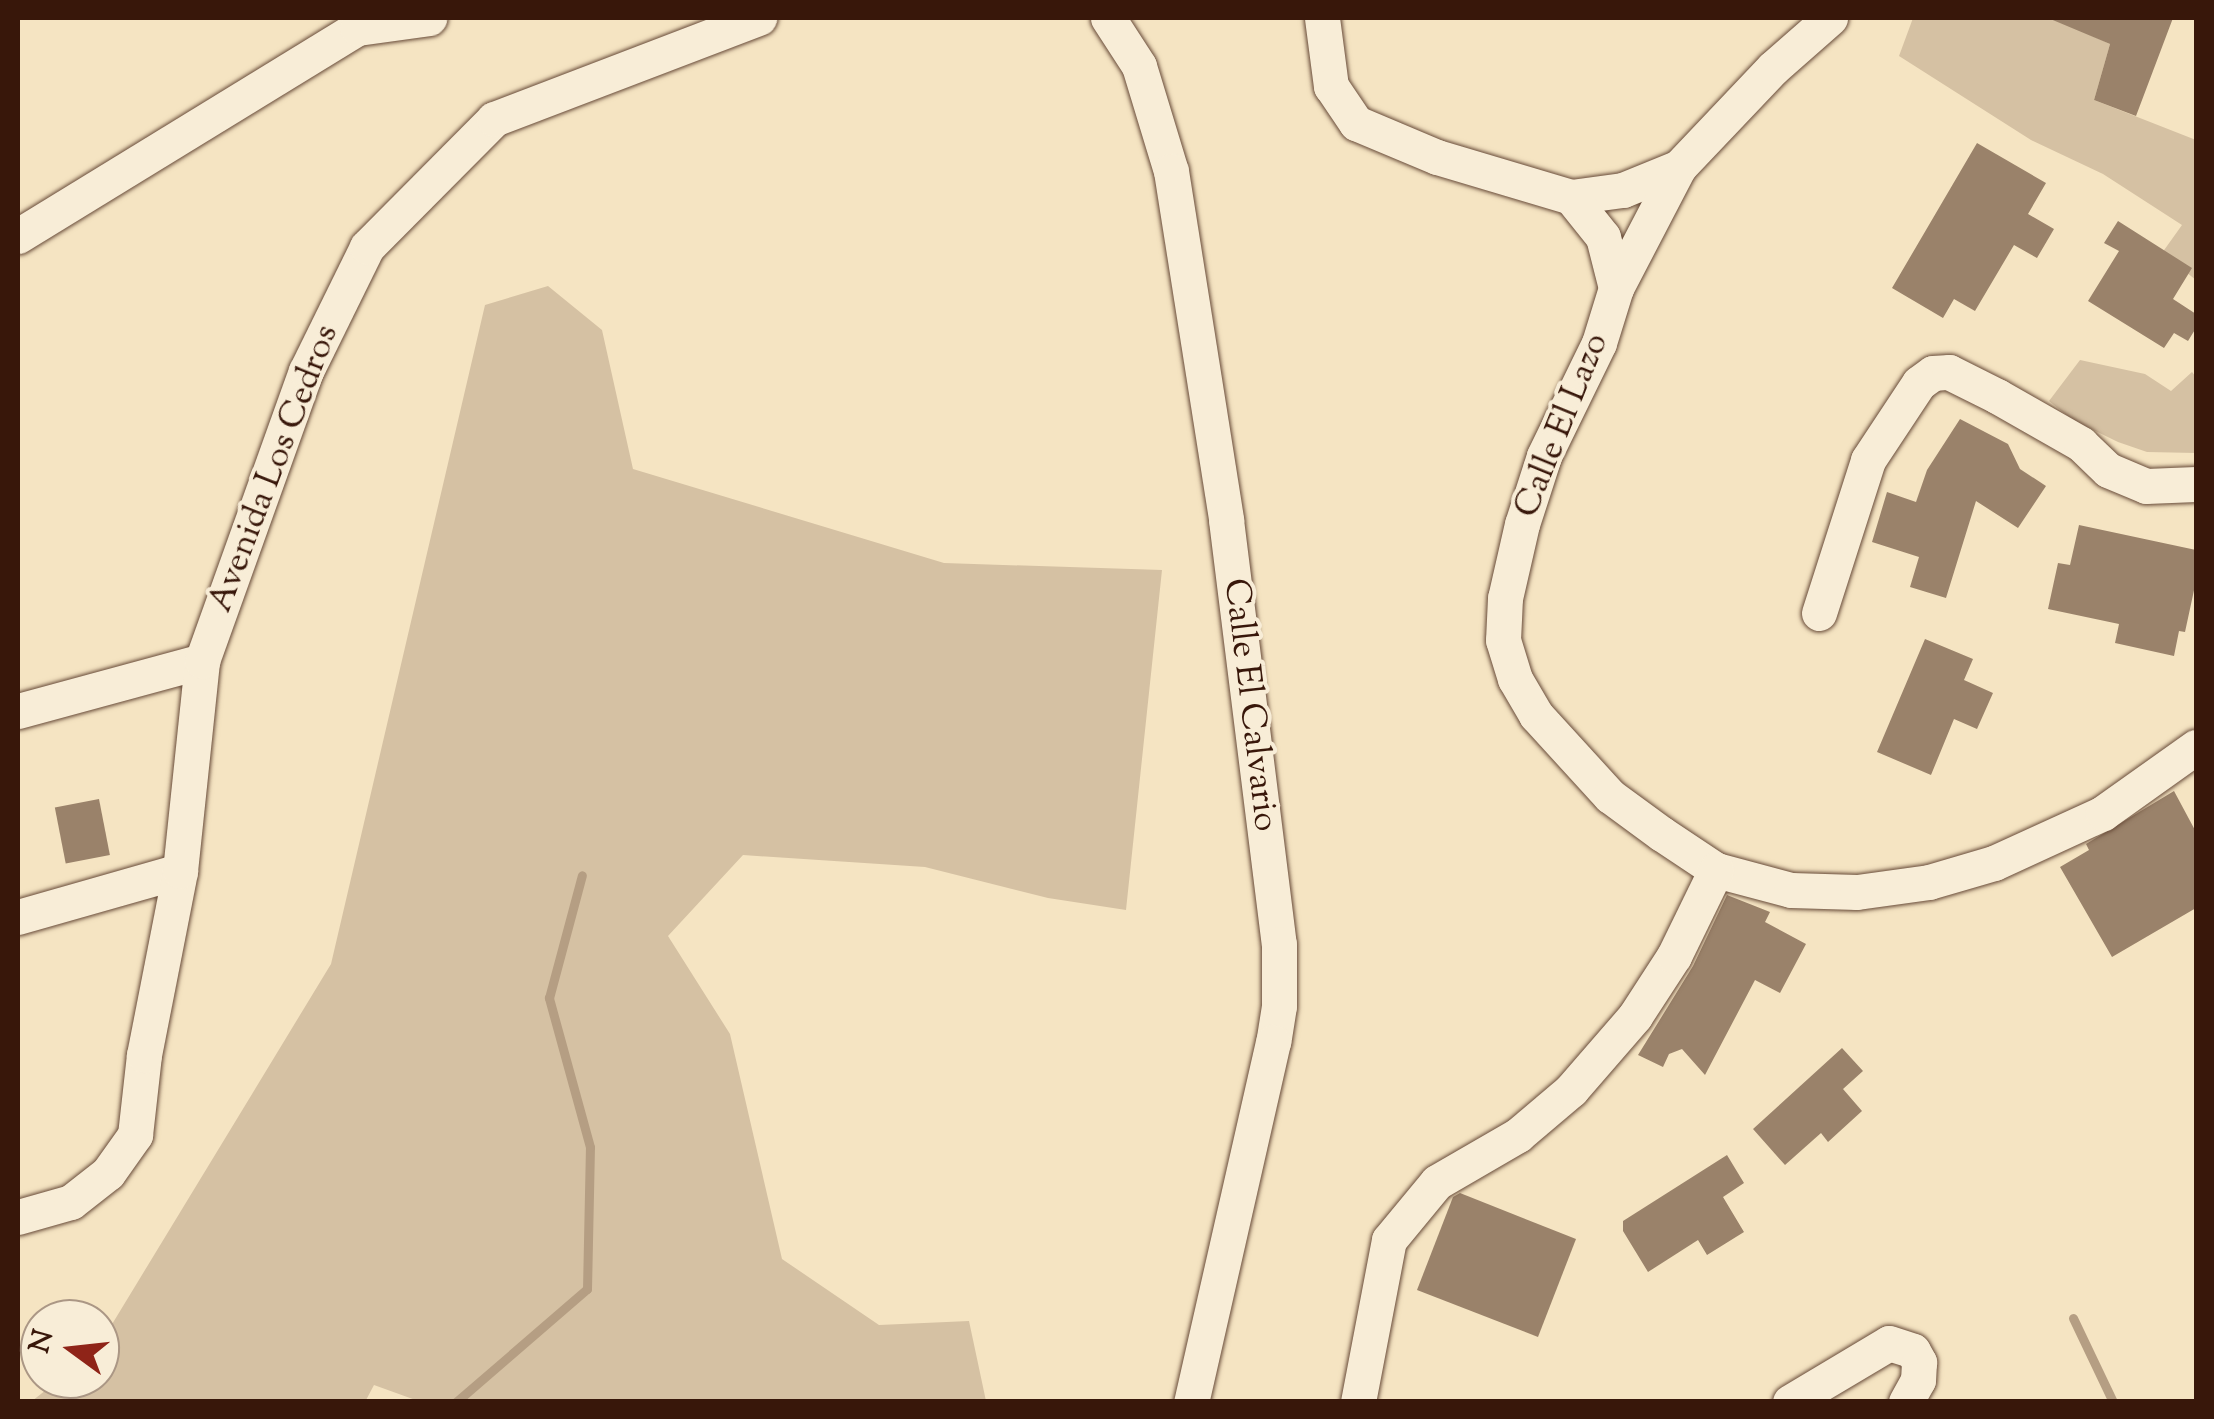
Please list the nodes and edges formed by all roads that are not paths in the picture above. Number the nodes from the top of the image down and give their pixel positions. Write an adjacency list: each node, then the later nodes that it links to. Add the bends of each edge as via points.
1 (429, 18): 8 (street, via 357,28)
2 (759, 18): 12 (street, Avenida Los Cedros, via 525,121 494,119 367,247 306,371)
3 (1108, 18): 19 (street, Calle El Calvario, via 1140,66 1171,171 1226,520 1279,944 1273,1042)
4 (1322, 18): 7 (street, via 1331,86 1356,122 1437,157)
5 (1830, 18): 6 (street, via 1772,68)
6 (1679, 167): 7 (street, via 1624,190); 9 (street, Calle El Lazo)
7 (1571, 197): 9 (street, via 1603,236)
8 (18, 236)
9 (1616, 288): 15 (street, Calle El Lazo, via 1599,342 1544,456 1505,598 1503,640 1536,715 1610,796)
10 (2196, 484): 11 (street, via 2146,486 2120,476 2081,444 1996,396 1949,372 1932,373 1868,460)
11 (1818, 613)
12 (202, 662): 13 (street); 16 (street, Avenida Los Cedros)
13 (18, 711)
14 (2196, 747): 15 (street, Calle El Lazo, via 2103,813 1994,864 1929,882 1857,892 1792,890)
15 (1716, 870): 20 (street, via 1635,1016 1571,1090 1518,1135 1437,1182 1389,1240)
16 (180, 871): 17 (street); 18 (street, Avenida Los Cedros, via 135,1136 108,1173 71,1202)
17 (18, 917)
18 (18, 1217)
19 (1191, 1402)
20 (1358, 1402)
21 (1790, 1402): 22 (street, via 1889,1343 1913,1351 1918,1362 1918,1380)
22 (1906, 1402)

